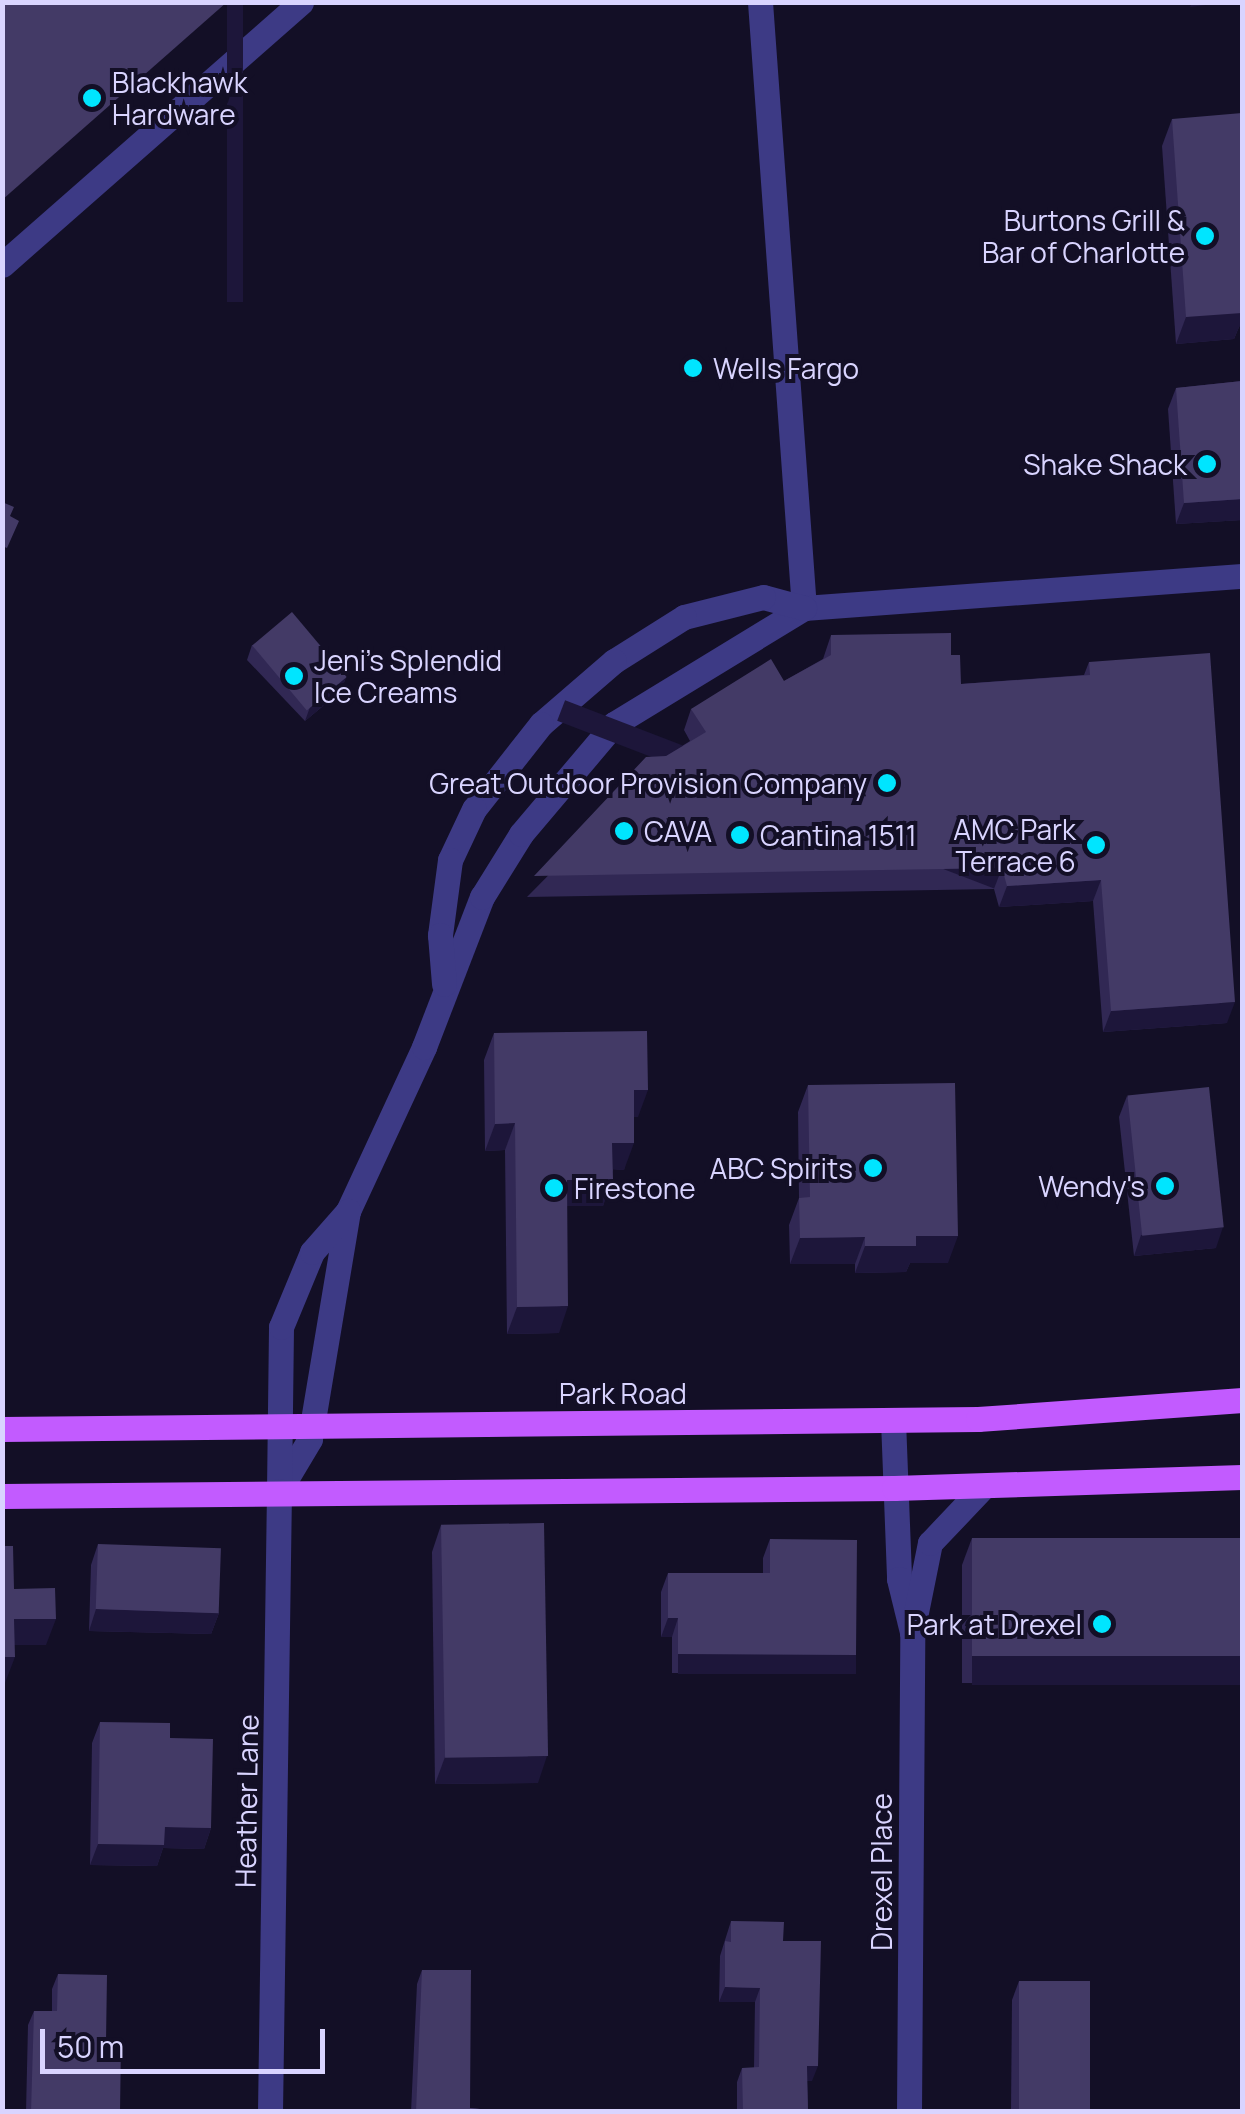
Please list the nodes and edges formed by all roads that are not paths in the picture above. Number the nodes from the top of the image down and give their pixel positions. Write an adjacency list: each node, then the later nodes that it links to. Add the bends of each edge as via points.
1 (302, 2): 3 (street)
2 (760, 2): 5 (street)
3 (2, 265)
4 (1242, 576): 5 (street)
5 (804, 608): 6 (street, via 637,706 585,754 490,880); 6 (street, via 763,598 684,618 614,661 541,724 474,809 450,860 440,935)
6 (444, 984): 7 (street, via 431,1030)
7 (348, 1211): 10 (street, Heather Lane, via 312,1252 290,1297 278,1344); 11 (street, via 316,1370)
8 (1242, 1400): 9 (main road, Park Road, via 1069,1416)
9 (893, 1420): 11 (main road, Park Road); 15 (street, Drexel Place)
10 (277, 1426): 11 (main road, Park Road); 12 (main road, Park Road); 16 (street, Heather Lane)
11 (312, 1426): 16 (street, via 298,1468)
12 (2, 1429)
13 (1242, 1476): 14 (main road)
14 (984, 1486): 15 (main road); 18 (street, Drexel Place, via 930,1543)
15 (894, 1488): 16 (main road); 18 (street, Drexel Place, via 899,1578)
16 (279, 1492): 17 (main road); 19 (street, Heather Lane)
17 (2, 1496)
18 (912, 1632): 20 (street, Drexel Place)
19 (270, 2112)
20 (909, 2112)

